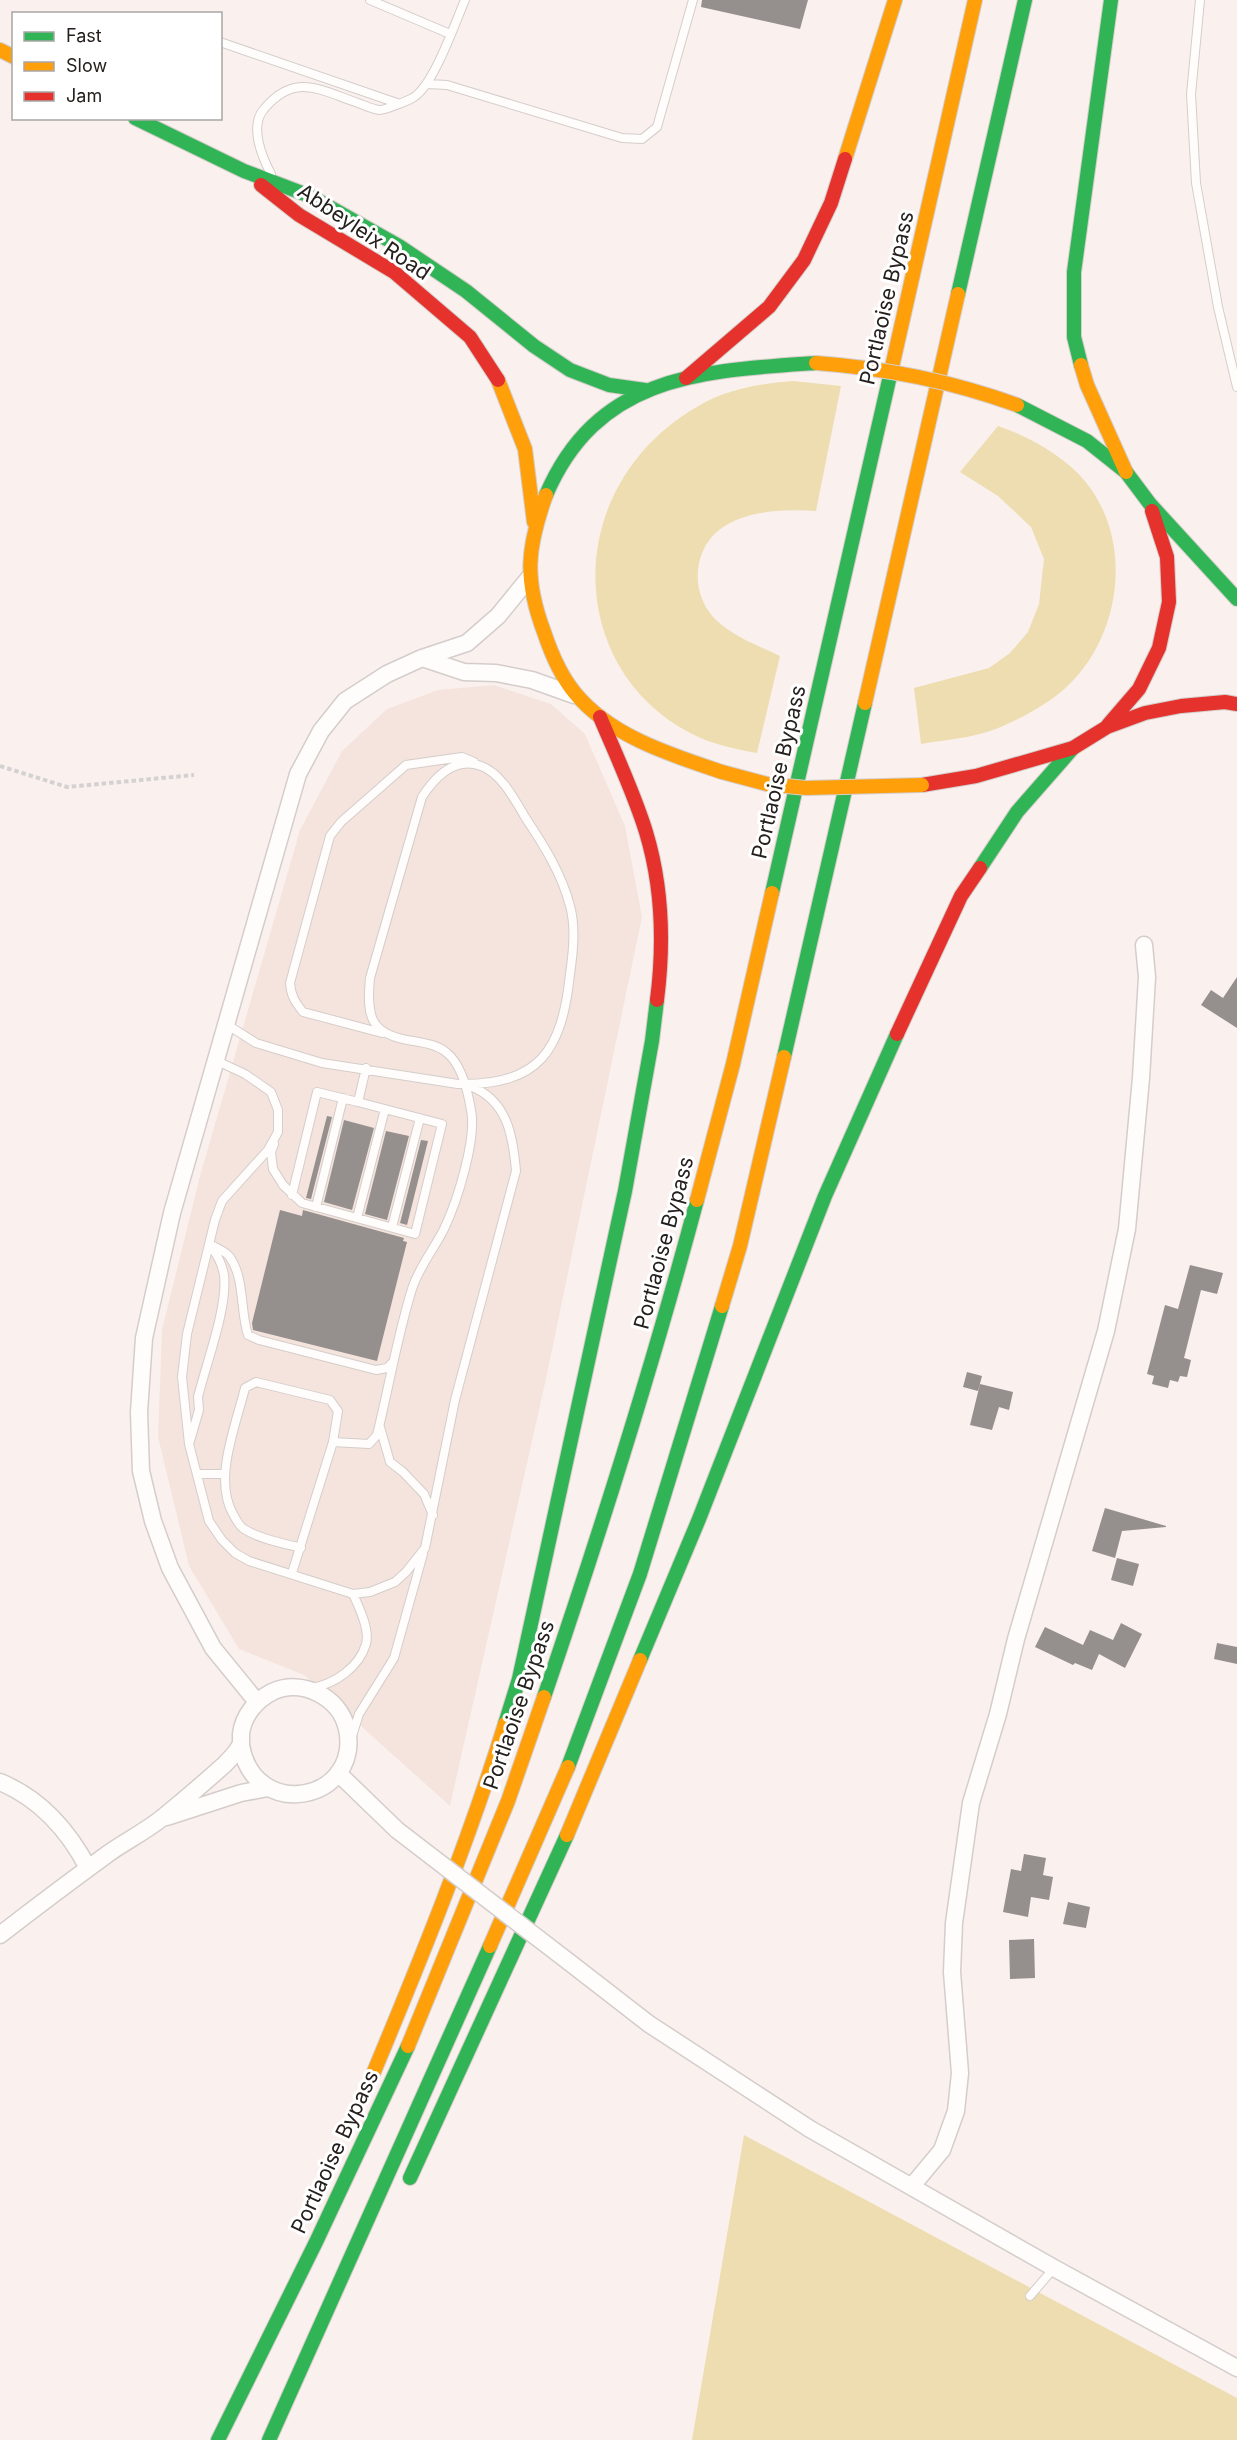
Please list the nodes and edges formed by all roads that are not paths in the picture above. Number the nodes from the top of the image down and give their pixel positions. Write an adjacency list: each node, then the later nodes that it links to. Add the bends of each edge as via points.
1 (370, 0): 9 (lane)
2 (465, 0): 9 (lane)
3 (693, 0): 11 (lane, via 657,127 642,139 622,138 447,85)
4 (895, 0): 16 (main road, via 831,203 804,260 769,307)
5 (975, 0): 76 (main road, Portlaoise Bypass, via 733,1064 659,1341 584,1583 508,1801 414,2032)
6 (1025, 0): 78 (main road, via 740,1246 640,1574 564,1779)
7 (1111, 0): 19 (main road, via 1074,272 1074,337 1087,385)
8 (1200, 0): 17 (lane, via 1191,94 1196,183)
9 (450, 34): 11 (lane)
10 (222, 43): 12 (lane)
11 (428, 84): 12 (lane, via 414,97)
12 (397, 103): 15 (lane, via 380,110 315,87 292,88 275,95 260,114 258,134 261,156)
13 (139, 120): 14 (main road, Abbeyleix Road)
14 (244, 171): 15 (main road, Abbeyleix Road); 21 (main road, Abbeyleix Road, via 299,215 393,272 470,337 501,386 525,449)
15 (277, 184): 18 (main road, Abbeyleix Road, via 309,196 399,246 570,370 609,385)
16 (686, 378): 18 (main road); 19 (main road, bridge, via 816,363 864,365 918,374 975,388 1017,405 1087,441)
17 (1237, 387)
18 (645, 390): 21 (main road, via 612,410 588,431 546,494)
19 (1126, 472): 20 (main road)
20 (1150, 504): 23 (main road); 28 (main road, via 1167,557 1169,602 1159,648 1139,689)
21 (535, 526): 22 (main road)
22 (529, 578): 24 (street, via 498,616 467,643); 25 (main road, via 537,615 555,663)
23 (1237, 599)
24 (422, 658): 25 (street, via 464,672 532,680); 32 (street, via 387,674 345,701 321,731 298,774)
25 (576, 695): 27 (main road)
26 (1237, 704): 28 (main road, via 1180,706)
27 (600, 717): 29 (main road, bridge, via 670,754 722,772 767,784 823,788 922,785 976,777); 68 (main road, via 646,833 659,900 660,976 652,1041 622,1203 519,1679 483,1795 426,1947)
28 (1107, 727): 29 (main road)
29 (1072, 748): 70 (main road, via 1017,812 961,896 923,974 825,1196 699,1519 572,1824)
30 (482, 766): 33 (lane, via 450,767 422,797 370,978 371,1019); 33 (lane, via 462,757 406,765 330,836 290,983 291,994 303,1012); 36 (lane, via 513,797 558,873 571,908 573,949 563,1020 542,1060 492,1084)
31 (1144, 945): 69 (street, via 1147,977 1142,1067 1126,1229 1106,1331 972,1803 954,1923 952,1972 960,2073 956,2111 942,2150)
32 (226, 1024): 34 (street); 35 (lane, via 256,1042 322,1063)
33 (387, 1035): 36 (lane, via 439,1047 455,1061)
34 (215, 1060): 41 (lane, via 271,1092 278,1110); 59 (street, via 170,1223 144,1338 139,1412 141,1471 153,1521 190,1608 213,1648)
35 (366, 1068): 36 (lane); 38 (lane)
36 (465, 1084): 47 (lane, via 472,1113 467,1159 445,1228 412,1287); 53 (lane, via 482,1091 501,1111 513,1140 516,1171 455,1400)
37 (343, 1098): 38 (lane); 42 (lane, via 317,1092); 43 (lane)
38 (358, 1102): 39 (lane)
39 (385, 1109): 40 (lane); 44 (lane)
40 (420, 1118): 45 (lane); 45 (lane, via 442,1124 415,1234)
41 (278, 1132): 42 (lane, via 271,1152 273,1169); 46 (lane, via 268,1150 222,1201)
42 (292, 1195): 43 (lane)
43 (316, 1207): 44 (lane)
44 (357, 1218): 45 (lane)
45 (392, 1227)
46 (209, 1244): 47 (lane, via 228,1255 236,1270 249,1335 376,1370 387,1368); 50 (lane, via 187,1334 182,1377); 50 (lane, via 224,1274 224,1293)
47 (395, 1359): 48 (lane)
48 (380, 1424): 49 (lane, via 369,1444); 53 (lane, via 390,1462 424,1494)
49 (333, 1442): 52 (lane, via 338,1411 330,1400 256,1382 245,1388); 54 (lane)
50 (189, 1444): 51 (lane)
51 (197, 1474): 52 (lane); 56 (lane, via 209,1521 222,1540 249,1561)
52 (224, 1474): 54 (lane, via 229,1507 241,1528)
53 (433, 1515): 55 (lane)
54 (301, 1548): 56 (lane)
55 (425, 1548): 57 (lane, via 394,1582); 61 (lane, via 394,1658 359,1714)
56 (292, 1573): 57 (lane)
57 (353, 1594): 58 (lane, via 367,1644 341,1676 328,1685)
58 (308, 1689): 59 (street, via 282,1689); 61 (street, via 337,1709 347,1729)
59 (257, 1702): 60 (street, via 243,1724)
60 (241, 1744): 64 (street, via 252,1774); 65 (street, via 227,1762)
61 (347, 1752): 62 (street)
62 (338, 1773): 64 (street, via 310,1793 289,1795); 69 (street, bridge, via 397,1830 649,2024 810,2129)
63 (0, 1782): 66 (street, via 44,1808 67,1832)
64 (268, 1788): 65 (street)
65 (160, 1819): 66 (street)
66 (88, 1868): 67 (street)
67 (0, 1935)
68 (366, 2090)
69 (912, 2186): 72 (street)
70 (406, 2188)
71 (320, 2200): 76 (main road)
72 (1054, 2268): 73 (lane); 74 (street)
73 (1030, 2296)
74 (1237, 2368)
75 (311, 2378): 79 (main road)
76 (228, 2420): 77 (main road, Portlaoise Bypass)
77 (218, 2440)
78 (269, 2440)
79 (276, 2440)

